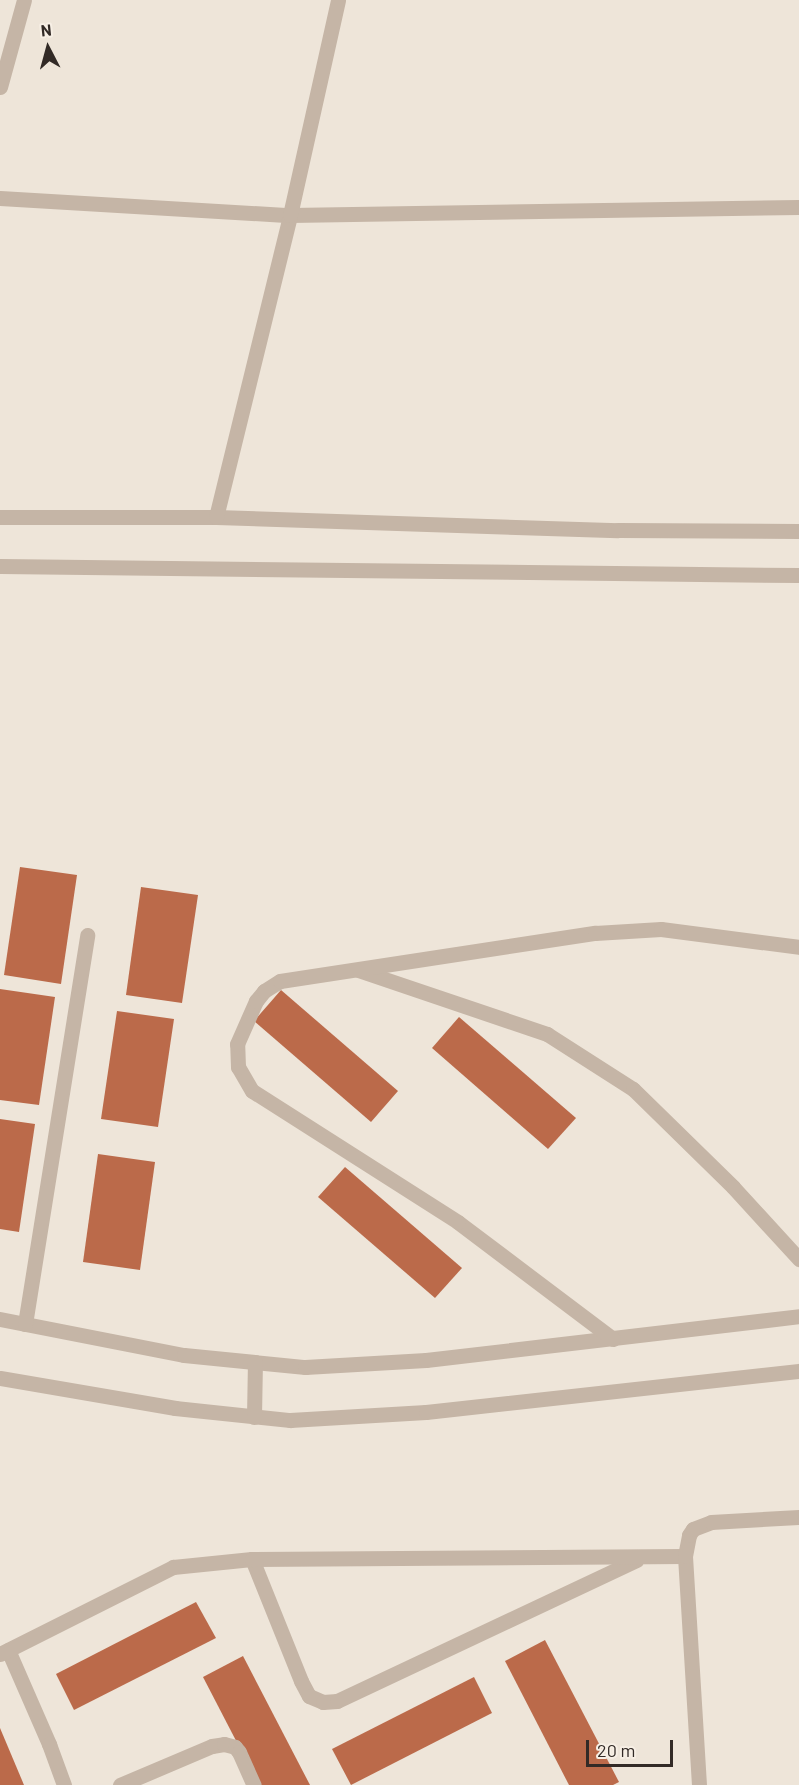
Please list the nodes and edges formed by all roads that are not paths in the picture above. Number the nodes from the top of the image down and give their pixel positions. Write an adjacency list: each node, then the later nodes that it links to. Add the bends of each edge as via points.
1 (24, 0): 3 (street)
2 (338, 0): 6 (street)
3 (0, 87)
4 (0, 198): 6 (street)
5 (799, 207): 6 (street)
6 (290, 215): 8 (street)
7 (0, 517): 8 (street)
8 (216, 517): 9 (street, via 618,530)
9 (799, 531)
10 (0, 566): 11 (street)
11 (799, 575)
12 (87, 935): 18 (street)
13 (799, 947): 14 (street, via 678,930 641,929)
14 (355, 969): 15 (street, via 547,1034 633,1089 733,1187); 19 (street, via 280,981 264,991 237,1044 238,1067 252,1091 458,1222)
15 (799, 1259)
16 (799, 1316): 19 (street)
17 (0, 1319): 18 (street)
18 (25, 1324): 20 (street, via 184,1355)
19 (614, 1339): 20 (street, via 426,1360 305,1367)
20 (255, 1362): 23 (street)
21 (799, 1371): 23 (street, via 426,1412 290,1420)
22 (0, 1378): 23 (street, via 175,1408)
23 (254, 1417)
24 (799, 1517): 26 (street, via 699,1525 689,1535)
25 (643, 1557): 26 (street); 27 (street); 27 (street, via 337,1701 323,1702 309,1696 301,1681)
26 (685, 1557): 32 (street)
27 (252, 1559): 28 (street, via 172,1567)
28 (4, 1652): 29 (street, via 50,1744)
29 (64, 1785)
30 (120, 1785): 31 (street, via 224,1744 239,1752)
31 (254, 1785)
32 (699, 1785)

